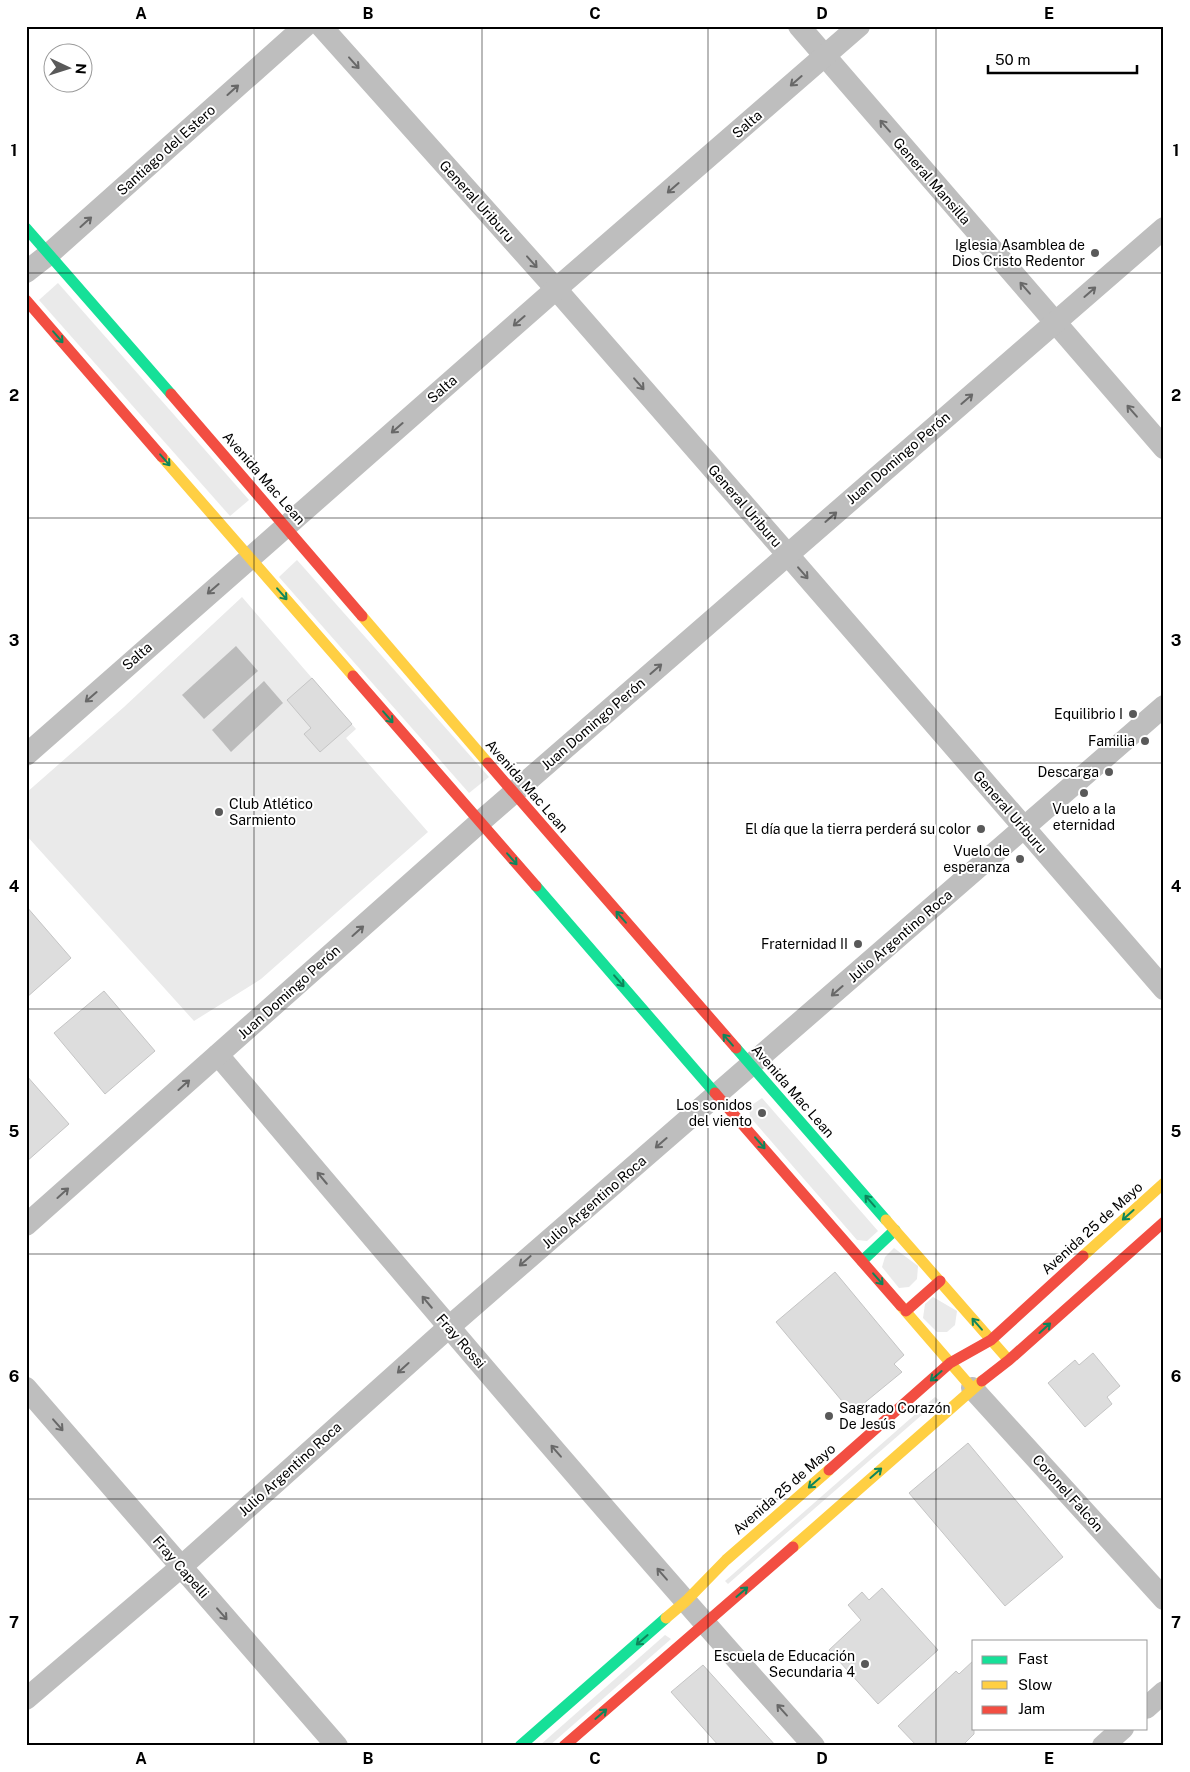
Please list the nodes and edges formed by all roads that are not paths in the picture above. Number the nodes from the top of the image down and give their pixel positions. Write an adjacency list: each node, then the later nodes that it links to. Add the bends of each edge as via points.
1 (305, 26): 8 (street, Santiago del Estero, one-way to 1)
2 (321, 26): 10 (street, General Uriburu, one-way to 10)
3 (799, 26): 5 (street, General Mansilla)
4 (859, 26): 5 (street, Salta)
5 (825, 56): 10 (street, Salta, one-way to 10); 12 (street, General Mansilla, one-way to 5)
6 (26, 228): 8 (main road, Avenida Mac Lean)
7 (1164, 228): 12 (street, Juan Domingo Perón, one-way to 7)
8 (49, 254): 9 (street, Santiago del Estero); 14 (main road, Avenida Mac Lean)
9 (26, 272)
10 (556, 289): 14 (street, Salta, one-way to 14); 15 (street, General Uriburu, one-way to 15)
11 (26, 300): 16 (main road, one-way to 16)
12 (1055, 322): 13 (street, General Mansilla, one-way to 12); 15 (street, Juan Domingo Perón, one-way to 12)
13 (1164, 448)
14 (286, 526): 16 (street, Salta); 19 (main road, Avenida Mac Lean)
15 (788, 554): 19 (street, Juan Domingo Perón, one-way to 15); 21 (street, General Uriburu, one-way to 21)
16 (250, 557): 18 (street, Salta, one-way to 18); 20 (main road, one-way to 20)
17 (1164, 706): 21 (street, Julio Argentino Roca)
18 (26, 755)
19 (513, 793): 20 (street, Juan Domingo Perón); 24 (main road, Avenida Mac Lean, one-way to 19)
20 (480, 822): 23 (street, Juan Domingo Perón, one-way to 20); 25 (main road, one-way to 25)
21 (1024, 828): 22 (street, General Uriburu); 24 (street, Julio Argentino Roca, one-way to 24)
22 (1164, 989)
23 (218, 1055): 28 (street, Juan Domingo Perón, one-way to 23); 33 (street, Fray Rossi, one-way to 23)
24 (751, 1066): 25 (street, Julio Argentino Roca); 29 (main road, Avenida Mac Lean, one-way to 24)
25 (718, 1094): 30 (main road, one-way to 30); 33 (street, Julio Argentino Roca, one-way to 33)
26 (1164, 1183): 34 (main road, Avenida 25 de Mayo, one-way to 34)
27 (1164, 1222): 35 (main road, one-way to 27)
28 (26, 1225)
29 (895, 1230): 30 (main road); 31 (main road, Avenida Mac Lean)
30 (862, 1260): 32 (main road, one-way to 32)
31 (940, 1281): 32 (main road); 34 (main road, Avenida Mac Lean, one-way to 31)
32 (906, 1311): 36 (main road)
33 (449, 1327): 39 (street, Julio Argentino Roca, one-way to 39); 41 (street, Fray Rossi, one-way to 33)
34 (991, 1340): 35 (main road, Avenida Mac Lean); 36 (main road, Avenida 25 de Mayo)
35 (1009, 1360): 38 (main road)
36 (950, 1363): 38 (main road); 41 (main road, Avenida 25 de Mayo, one-way to 41, via 726,1560)
37 (26, 1388): 39 (street, Fray Capelli, one-way to 39)
38 (972, 1388): 40 (street, Coronel Falcón); 42 (main road, one-way to 38)
39 (181, 1567): 44 (street, Julio Argentino Roca); 47 (street, Fray Capelli, one-way to 47)
40 (1164, 1599)
41 (686, 1601): 42 (street, Fray Rossi); 48 (main road, Avenida 25 de Mayo, one-way to 48)
42 (705, 1625): 49 (main road, one-way to 42); 50 (street, Fray Rossi, one-way to 42)
43 (1164, 1692): 45 (street)
44 (26, 1699)
45 (1148, 1706)
46 (1121, 1730): 51 (street)
47 (337, 1746)
48 (520, 1746)
49 (564, 1746)
50 (814, 1746)
51 (1103, 1746)

